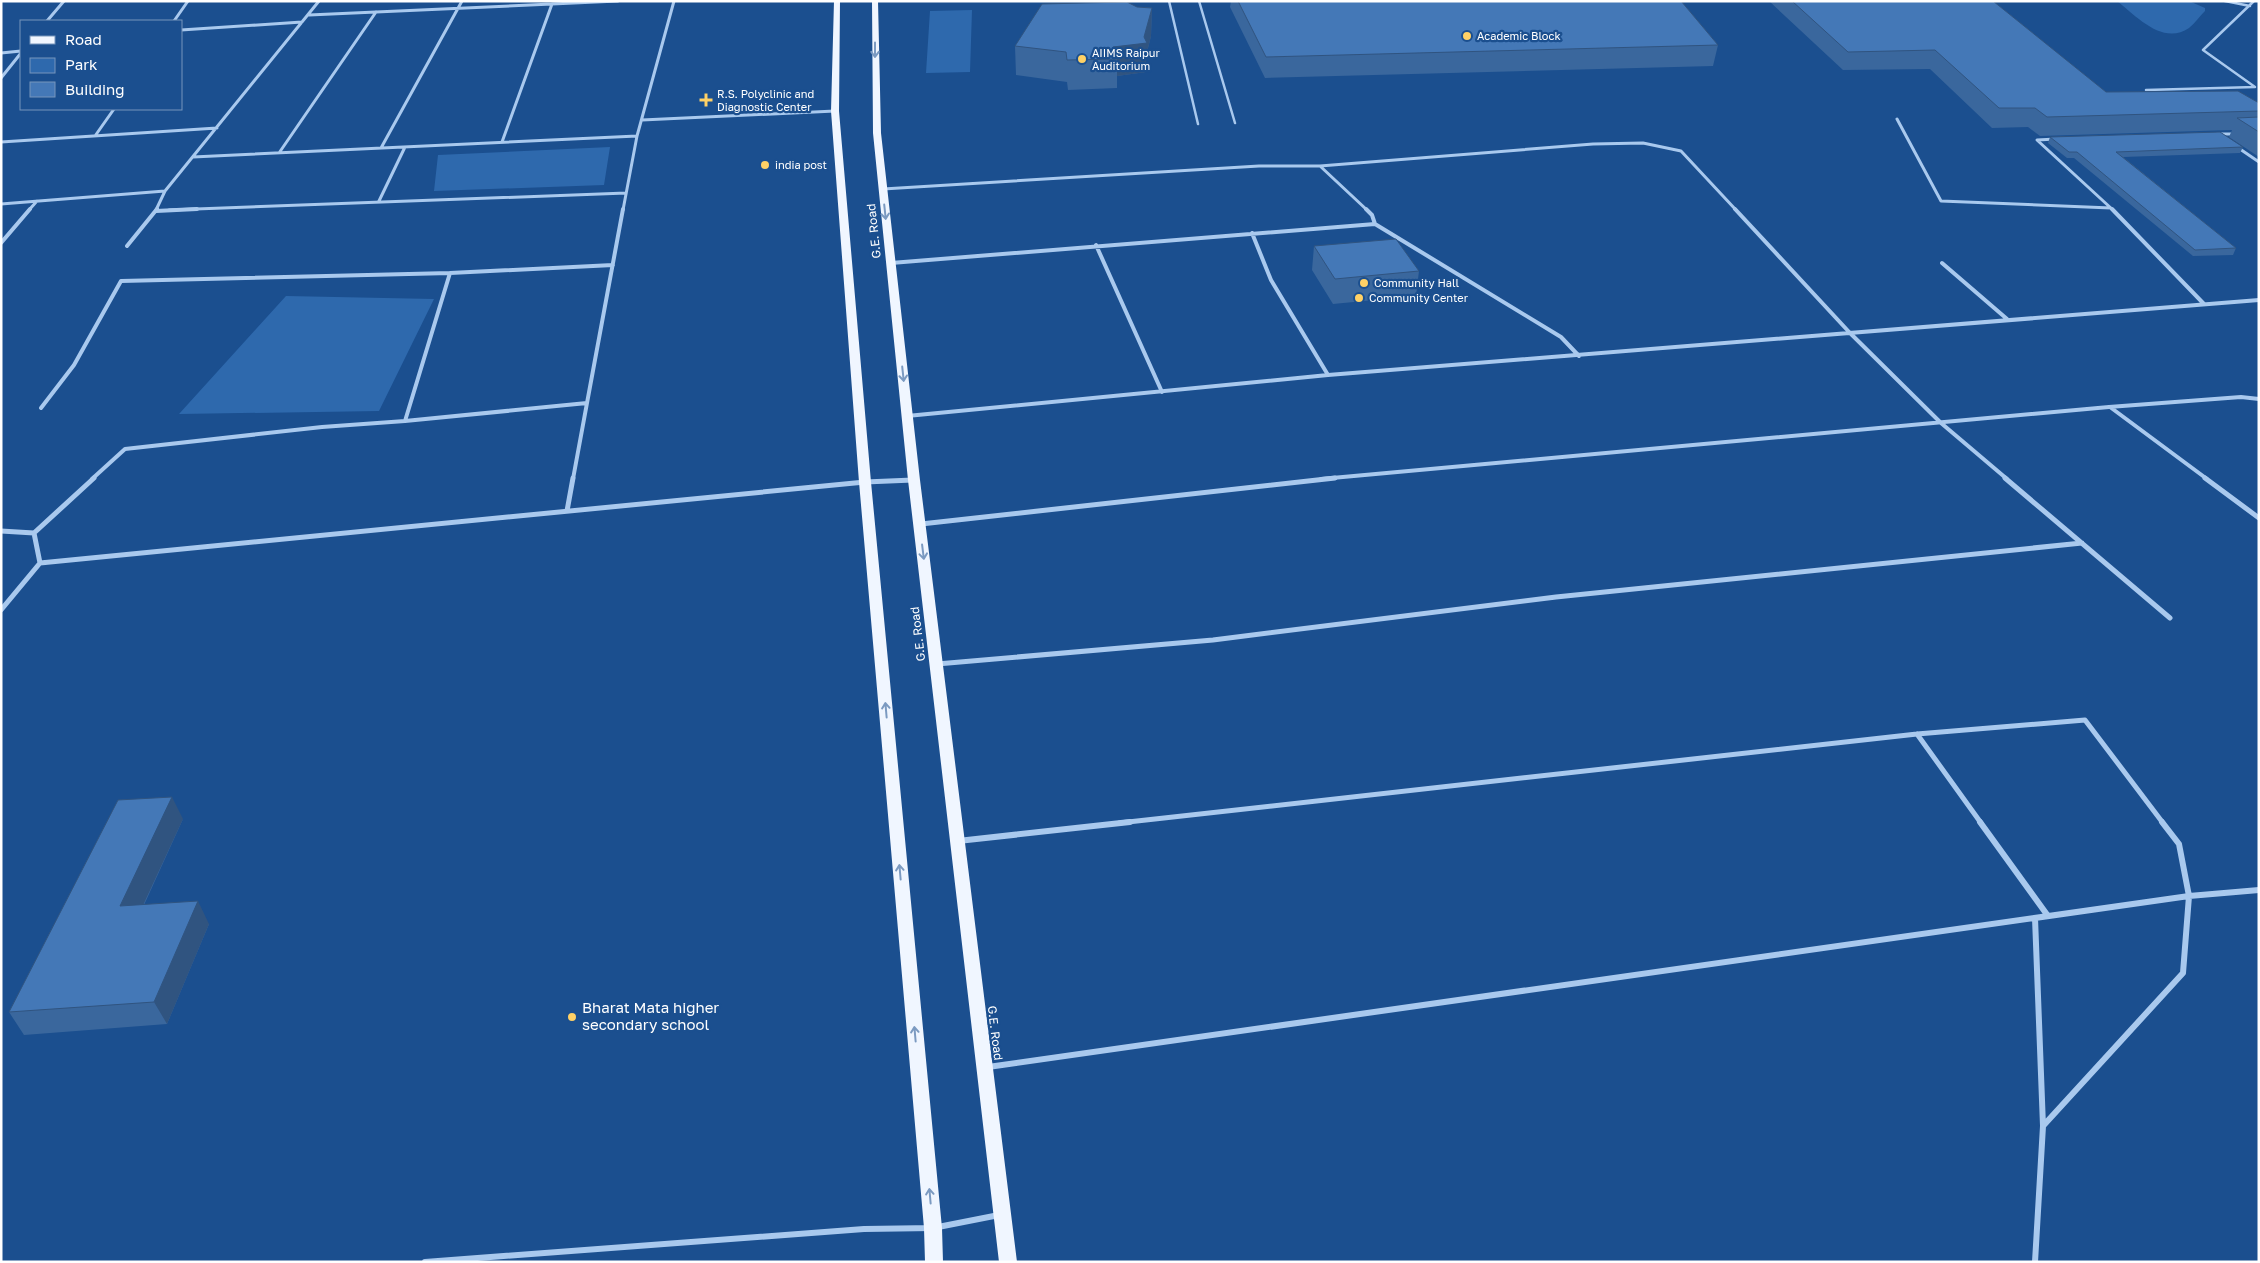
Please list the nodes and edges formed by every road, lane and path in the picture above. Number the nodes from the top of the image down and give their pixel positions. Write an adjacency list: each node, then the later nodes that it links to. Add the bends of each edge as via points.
1 (64, 1): 18 (street)
2 (188, 1): 19 (street)
3 (319, 1): 17 (street)
4 (462, 1): 15 (street)
5 (618, 1): 13 (street)
6 (674, 1): 31 (street)
7 (837, 1): 29 (main road)
8 (875, 1): 51 (main road, G.E. Road, one-way to 51, via 875,118)
9 (1169, 1): 33 (lane)
10 (1200, 1): 32 (lane)
11 (2224, 1): 14 (lane)
12 (2254, 1): 14 (lane)
13 (552, 4): 15 (street); 43 (street)
14 (2250, 6): 26 (lane, via 2203,50)
15 (458, 8): 16 (street); 46 (street)
16 (376, 12): 17 (street); 47 (street)
17 (309, 15): 20 (street)
18 (48, 20)
19 (175, 20)
20 (302, 22): 21 (street); 34 (street)
21 (182, 30)
22 (20, 52): 23 (street)
23 (1, 53)
24 (20, 53): 25 (street)
25 (1, 78)
26 (2257, 87): 27 (lane)
27 (2146, 90)
28 (113, 110): 38 (street)
29 (835, 111): 31 (street); 83 (main road)
30 (1897, 119): 57 (street, via 1941,201)
31 (642, 120): 39 (street)
32 (1235, 123)
33 (1198, 124)
34 (217, 128): 38 (street); 48 (street)
35 (2208, 134): 36 (street)
36 (2218, 134): 37 (street); 41 (street)
37 (2242, 134)
38 (95, 136): 42 (street)
39 (637, 136): 43 (street); 53 (street)
40 (2066, 139): 57 (street, via 2037,140)
41 (2226, 140)
42 (1, 142)
43 (502, 142): 45 (street)
44 (2234, 145): 49 (street)
45 (405, 147): 46 (street); 55 (street)
46 (381, 148): 47 (street)
47 (279, 153): 48 (street)
48 (193, 157): 52 (street)
49 (2259, 162)
50 (1320, 166): 51 (street, via 1249,167); 59 (street, via 1372,215); 71 (street, via 1593,144 1643,143 1681,150)
51 (883, 189): 64 (main road, G.E. Road, one-way to 64)
52 (165, 191): 54 (street); 58 (street)
53 (626, 194): 55 (street); 66 (street)
54 (37, 201): 56 (street); 61 (street)
55 (379, 201): 58 (street)
56 (1, 204)
57 (2111, 208): 69 (street)
58 (156, 211): 63 (street)
59 (1375, 224): 60 (street); 72 (street, via 1560,337)
60 (1252, 232): 62 (street); 73 (street, via 1271,280)
61 (1, 243)
62 (1096, 245): 64 (street); 74 (street)
63 (127, 246)
64 (891, 263): 79 (main road, G.E. Road, one-way to 79)
65 (1942, 263): 70 (street)
66 (613, 265): 67 (street); 76 (street)
67 (450, 274): 78 (street, via 121,281 74,365); 80 (street)
68 (2259, 300): 69 (street)
69 (2204, 304): 70 (street)
70 (2007, 319): 71 (street)
71 (1850, 333): 72 (street); 81 (street)
72 (1580, 356): 73 (street)
73 (1328, 375): 74 (street)
74 (1162, 392): 79 (street)
75 (2259, 399): 77 (street, via 2241,397)
76 (587, 403): 80 (street); 84 (street)
77 (2109, 407): 81 (street); 85 (street)
78 (41, 408)
79 (907, 416): 82 (main road, G.E. Road)
80 (406, 421): 88 (street, via 125,449)
81 (1941, 423): 86 (street, via 1290,482); 89 (street)
82 (914, 480): 83 (street); 86 (main road, G.E. Road)
83 (865, 482): 84 (street); 103 (main road, one-way to 83)
84 (568, 511): 90 (street)
85 (2259, 518)
86 (919, 525): 93 (main road, G.E. Road, one-way to 93)
87 (1, 531): 88 (street)
88 (34, 533): 90 (street)
89 (2082, 543): 92 (street); 93 (street, via 1556,597 1213,640)
90 (40, 563): 91 (street)
91 (1, 610)
92 (2170, 618)
93 (936, 664): 95 (main road, G.E. Road)
94 (1916, 734): 95 (street); 97 (street, via 2085,720 2179,844); 98 (street)
95 (957, 841): 100 (main road, G.E. Road)
96 (2259, 890): 97 (street)
97 (2188, 896): 98 (street); 101 (street, via 2183,973)
98 (2048, 916): 99 (street)
99 (2035, 918): 100 (street); 101 (street)
100 (985, 1068): 102 (main road, G.E. Road)
101 (2043, 1126): 107 (street)
102 (1002, 1215): 103 (street); 106 (main road, G.E. Road)
103 (933, 1228): 104 (street, via 864,1229); 105 (main road)
104 (425, 1262)
105 (934, 1262)
106 (1008, 1262)
107 (2035, 1262)

